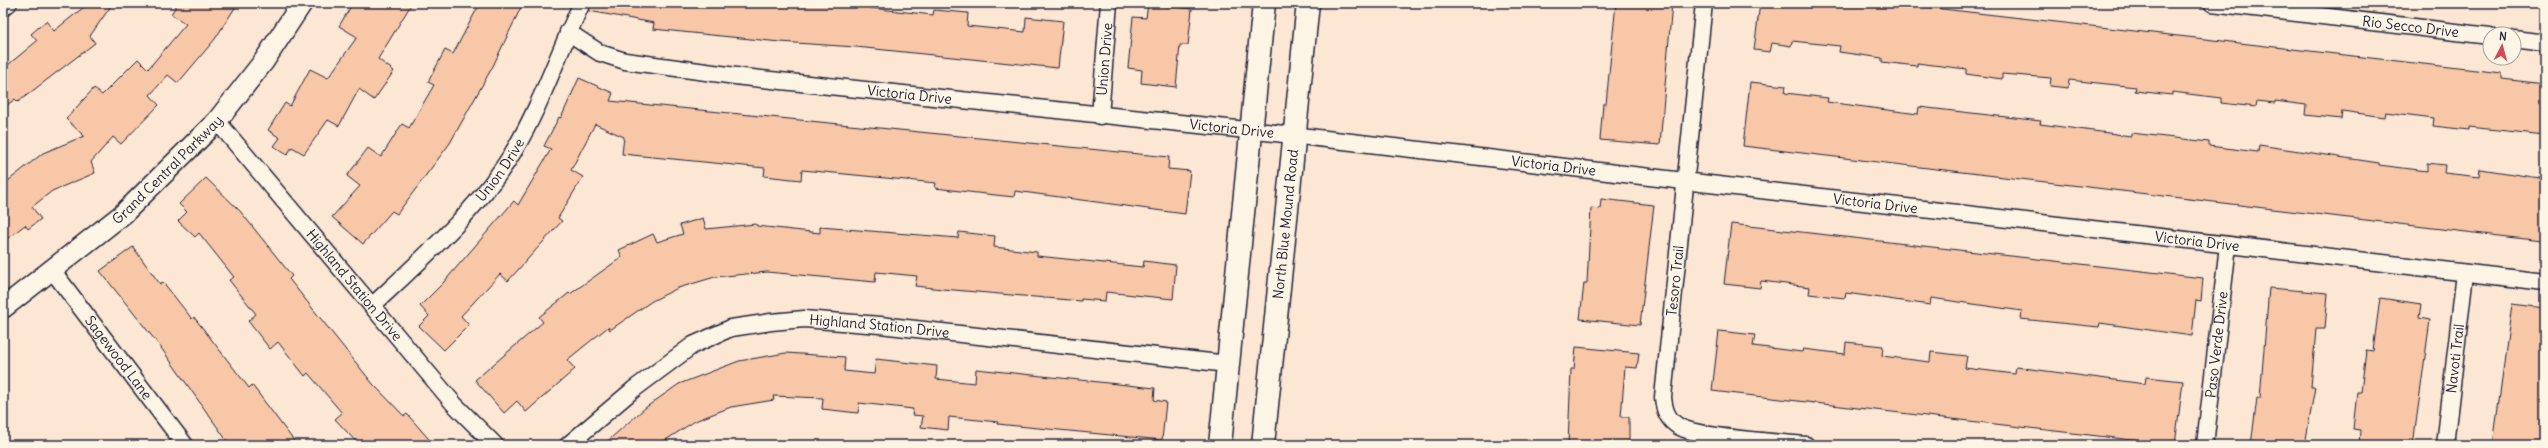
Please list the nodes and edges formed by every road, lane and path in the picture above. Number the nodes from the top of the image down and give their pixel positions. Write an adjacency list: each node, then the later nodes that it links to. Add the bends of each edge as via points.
1 (9, 3): 9 (street)
2 (302, 3): 15 (street, Grand Central Parkway, via 264,61)
3 (582, 3): 10 (street, Union Drive)
4 (1109, 3): 14 (street, Union Drive)
5 (1264, 3): 16 (main road)
6 (1308, 3): 17 (main road, North Blue Mound Road)
7 (1704, 3): 18 (street, Tesoro Trail)
8 (2212, 3): 11 (street, Rio Secco Drive)
9 (3, 8)
10 (568, 32): 14 (street, Victoria Drive, via 600,53 624,61 743,77); 23 (street, Union Drive, via 538,104 515,149 444,238)
11 (2482, 35)
12 (2522, 40): 13 (street)
13 (2545, 43)
14 (1100, 116): 16 (street, Victoria Drive)
15 (217, 121): 20 (street, Grand Central Parkway, via 123,214); 23 (street, Highland Station Drive)
16 (1251, 131): 17 (street, Victoria Drive); 25 (main road)
17 (1296, 135): 18 (street, Victoria Drive); 30 (main road, North Blue Mound Road)
18 (1686, 181): 19 (street, Victoria Drive); 31 (street, Tesoro Trail, via 1663,397 1664,409 1670,419 1688,431)
19 (2228, 245): 21 (street, Victoria Drive); 32 (street, Paso Verde Drive)
20 (52, 270): 24 (street, Grand Central Parkway); 26 (street, Sagewood Lane)
21 (2465, 273): 22 (street, Victoria Drive); 33 (street, Navoti Trail)
22 (2545, 282)
23 (373, 305): 27 (street, Highland Station Drive, via 454,404)
24 (3, 308)
25 (1228, 364): 28 (street, Highland Station Drive, via 872,324 804,318 771,322 731,328 694,345 634,389); 29 (main road)
26 (186, 445)
27 (495, 445)
28 (568, 445)
29 (1220, 445)
30 (1262, 445)
31 (1806, 445)
32 (2205, 445)
33 (2445, 445)

